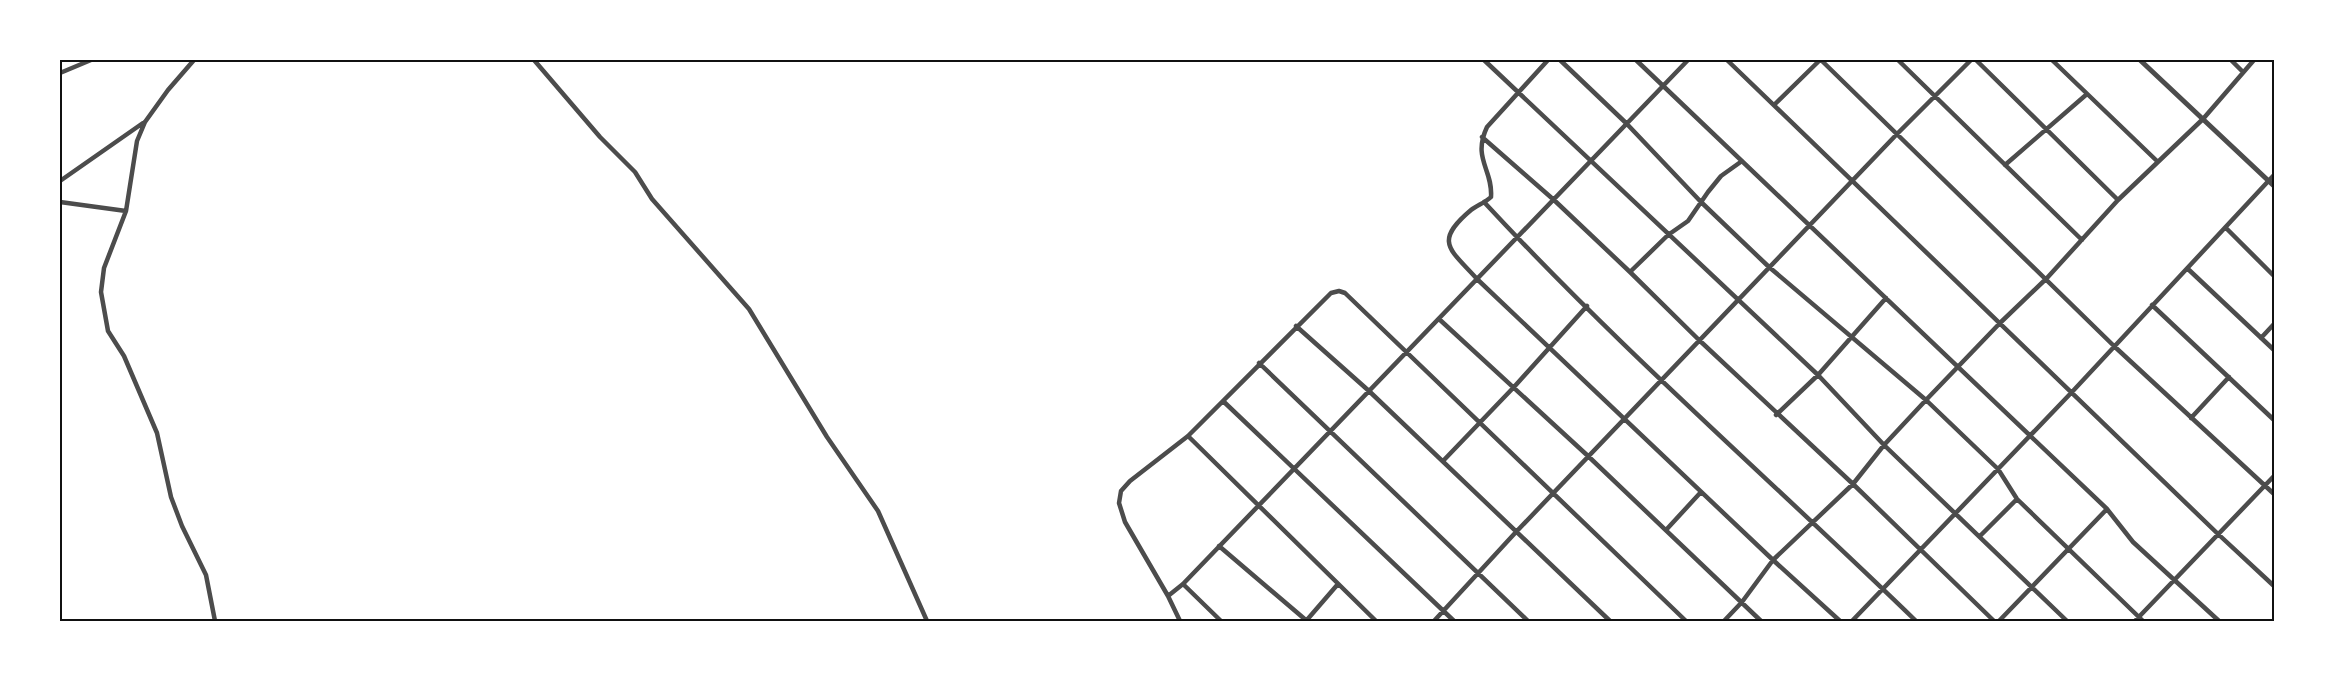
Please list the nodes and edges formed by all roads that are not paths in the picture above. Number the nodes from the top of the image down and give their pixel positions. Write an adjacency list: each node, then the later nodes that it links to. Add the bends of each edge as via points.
1 (91, 60): 19 (street)
2 (194, 60): 26 (street)
3 (534, 60): 126 (street, via 635,172 652,199 749,309 827,437 878,511)
4 (1484, 60): 21 (street)
5 (1548, 60): 21 (street)
6 (1560, 60): 27 (street)
7 (1636, 60): 20 (street)
8 (1688, 60): 20 (street)
9 (1728, 60): 24 (street)
10 (1820, 60): 24 (street); 29 (street)
11 (1898, 60): 23 (street)
12 (1971, 60): 23 (street)
13 (1976, 60): 28 (street)
14 (2052, 60): 22 (street)
15 (2140, 60): 25 (street)
16 (2231, 60): 18 (street)
17 (2254, 60): 18 (street)
18 (2243, 72): 25 (street)
19 (60, 74)
20 (1663, 86): 27 (street); 31 (street)
21 (1518, 92): 30 (street); 32 (street)
22 (2087, 94): 28 (street); 33 (street)
23 (1934, 95): 29 (street); 34 (street)
24 (1774, 106): 37 (street)
25 (2203, 119): 33 (street); 38 (street)
26 (145, 122): 36 (street); 45 (street, via 137,140)
27 (1626, 124): 32 (street); 44 (street)
28 (2046, 131): 34 (street); 41 (street)
29 (1896, 134): 37 (street); 55 (street)
30 (1482, 137): 40 (street); 43 (street, via 1480,152 1491,193)
31 (1742, 161): 44 (street, via 1721,176); 46 (street)
32 (1590, 162): 40 (street); 48 (street)
33 (2158, 162): 41 (street)
34 (2005, 165): 50 (street)
35 (2274, 175): 38 (street)
36 (60, 181)
37 (1852, 181): 46 (street); 62 (street)
38 (2269, 181): 39 (street); 47 (street)
39 (2274, 186)
40 (1554, 200): 49 (street); 53 (street)
41 (2118, 200): 50 (street)
42 (60, 202): 45 (street)
43 (1484, 202): 49 (street); 56 (street, via 1450,232 1448,238 1449,247)
44 (1701, 202): 48 (street, via 1688,221); 51 (street)
45 (126, 211): 125 (street, via 104,268 103,313 157,433 171,497 206,575)
46 (1808, 226): 51 (street); 57 (street)
47 (2226, 228): 52 (street); 54 (street)
48 (1668, 235): 53 (street); 58 (street)
49 (1517, 238): 56 (street); 60 (street)
50 (2082, 240): 55 (street)
51 (1769, 267): 58 (street); 65 (street)
52 (2188, 269): 59 (street); 66 (street)
53 (1630, 272): 67 (street)
54 (2274, 276)
55 (2047, 278): 62 (street); 69 (street)
56 (1477, 279): 61 (street); 68 (street)
57 (1886, 298): 65 (street); 73 (street)
58 (1737, 300): 67 (street); 74 (street)
59 (2152, 305): 69 (street); 75 (street)
60 (1587, 306): 68 (street); 76 (street)
61 (1439, 319): 71 (street); 77 (street)
62 (2000, 323): 73 (street); 79 (street)
63 (2274, 324): 66 (street)
64 (1296, 326): 71 (street, via 1332,293 1339,291); 72 (street); 78 (street)
65 (1852, 337): 74 (street); 80 (street)
66 (2261, 338): 70 (street)
67 (1699, 340): 76 (street); 82 (street)
68 (1550, 347): 77 (street); 83 (street)
69 (2115, 347): 79 (street); 84 (street)
70 (2274, 350)
71 (1406, 353): 78 (street); 86 (street)
72 (1259, 363): 81 (street); 87 (street)
73 (1958, 366): 80 (street); 89 (street)
74 (1818, 375): 82 (street); 90 (street)
75 (2228, 377): 84 (street); 85 (street)
76 (1662, 380): 83 (street); 105 (street)
77 (1514, 387): 86 (street); 91 (street)
78 (1369, 391): 87 (street); 92 (street)
79 (2072, 392): 89 (street); 108 (street)
80 (1926, 400): 90 (street); 94 (street)
81 (1223, 401): 88 (street); 93 (street)
82 (1776, 415): 96 (street)
83 (1624, 418): 91 (street); 99 (street)
84 (2191, 418): 97 (street)
85 (2274, 420)
86 (1480, 423): 92 (street); 98 (street)
87 (1329, 432): 93 (street); 114 (street)
88 (1188, 436): 102 (street); 121 (street, via 1130,482 1121,491 1119,503 1125,522)
89 (2030, 436): 94 (street); 103 (street)
90 (1884, 444): 96 (street); 104 (street)
91 (1588, 456): 98 (street); 106 (street)
92 (1443, 461): 107 (street)
93 (1293, 469): 102 (street); 123 (street)
94 (1998, 469): 101 (street); 104 (street)
95 (2274, 476): 97 (street)
96 (1853, 484): 105 (street); 112 (street)
97 (2265, 485): 100 (street); 108 (street)
98 (1553, 492): 107 (street); 135 (street)
99 (1701, 492): 106 (street); 113 (street)
100 (2274, 494)
101 (2017, 499): 109 (street); 111 (street)
102 (1258, 505): 110 (street); 117 (street)
103 (2107, 509): 111 (street); 115 (street, via 2133,542)
104 (1956, 513): 109 (street); 112 (street)
105 (1814, 524): 113 (street); 120 (street)
106 (1666, 530): 122 (street)
107 (1516, 532): 114 (street); 134 (street)
108 (2218, 534): 115 (street); 119 (street)
109 (1980, 536): 118 (street)
110 (1218, 546): 116 (street); 129 (street)
111 (2068, 548): 118 (street); 124 (street)
112 (1920, 551): 120 (street); 141 (street)
113 (1773, 560): 122 (street); 138 (street)
114 (1478, 573): 123 (street); 133 (street)
115 (2175, 581): 124 (street); 144 (street)
116 (1183, 584): 121 (street); 128 (street)
117 (1338, 584): 129 (street); 130 (street)
118 (2034, 586): 142 (street); 143 (street)
119 (2274, 586)
120 (1883, 589): 139 (street); 140 (street)
121 (1168, 596): 127 (street)
122 (1742, 602): 136 (street); 137 (street)
123 (1444, 611): 131 (street); 132 (street)
124 (2139, 620)
125 (215, 621)
126 (927, 621)
127 (1180, 621)
128 (1221, 621)
129 (1306, 621)
130 (1376, 621)
131 (1434, 621)
132 (1454, 621)
133 (1528, 621)
134 (1610, 621)
135 (1686, 621)
136 (1724, 621)
137 (1761, 621)
138 (1840, 621)
139 (1852, 621)
140 (1916, 621)
141 (1994, 621)
142 (1999, 621)
143 (2067, 621)
144 (2219, 621)

